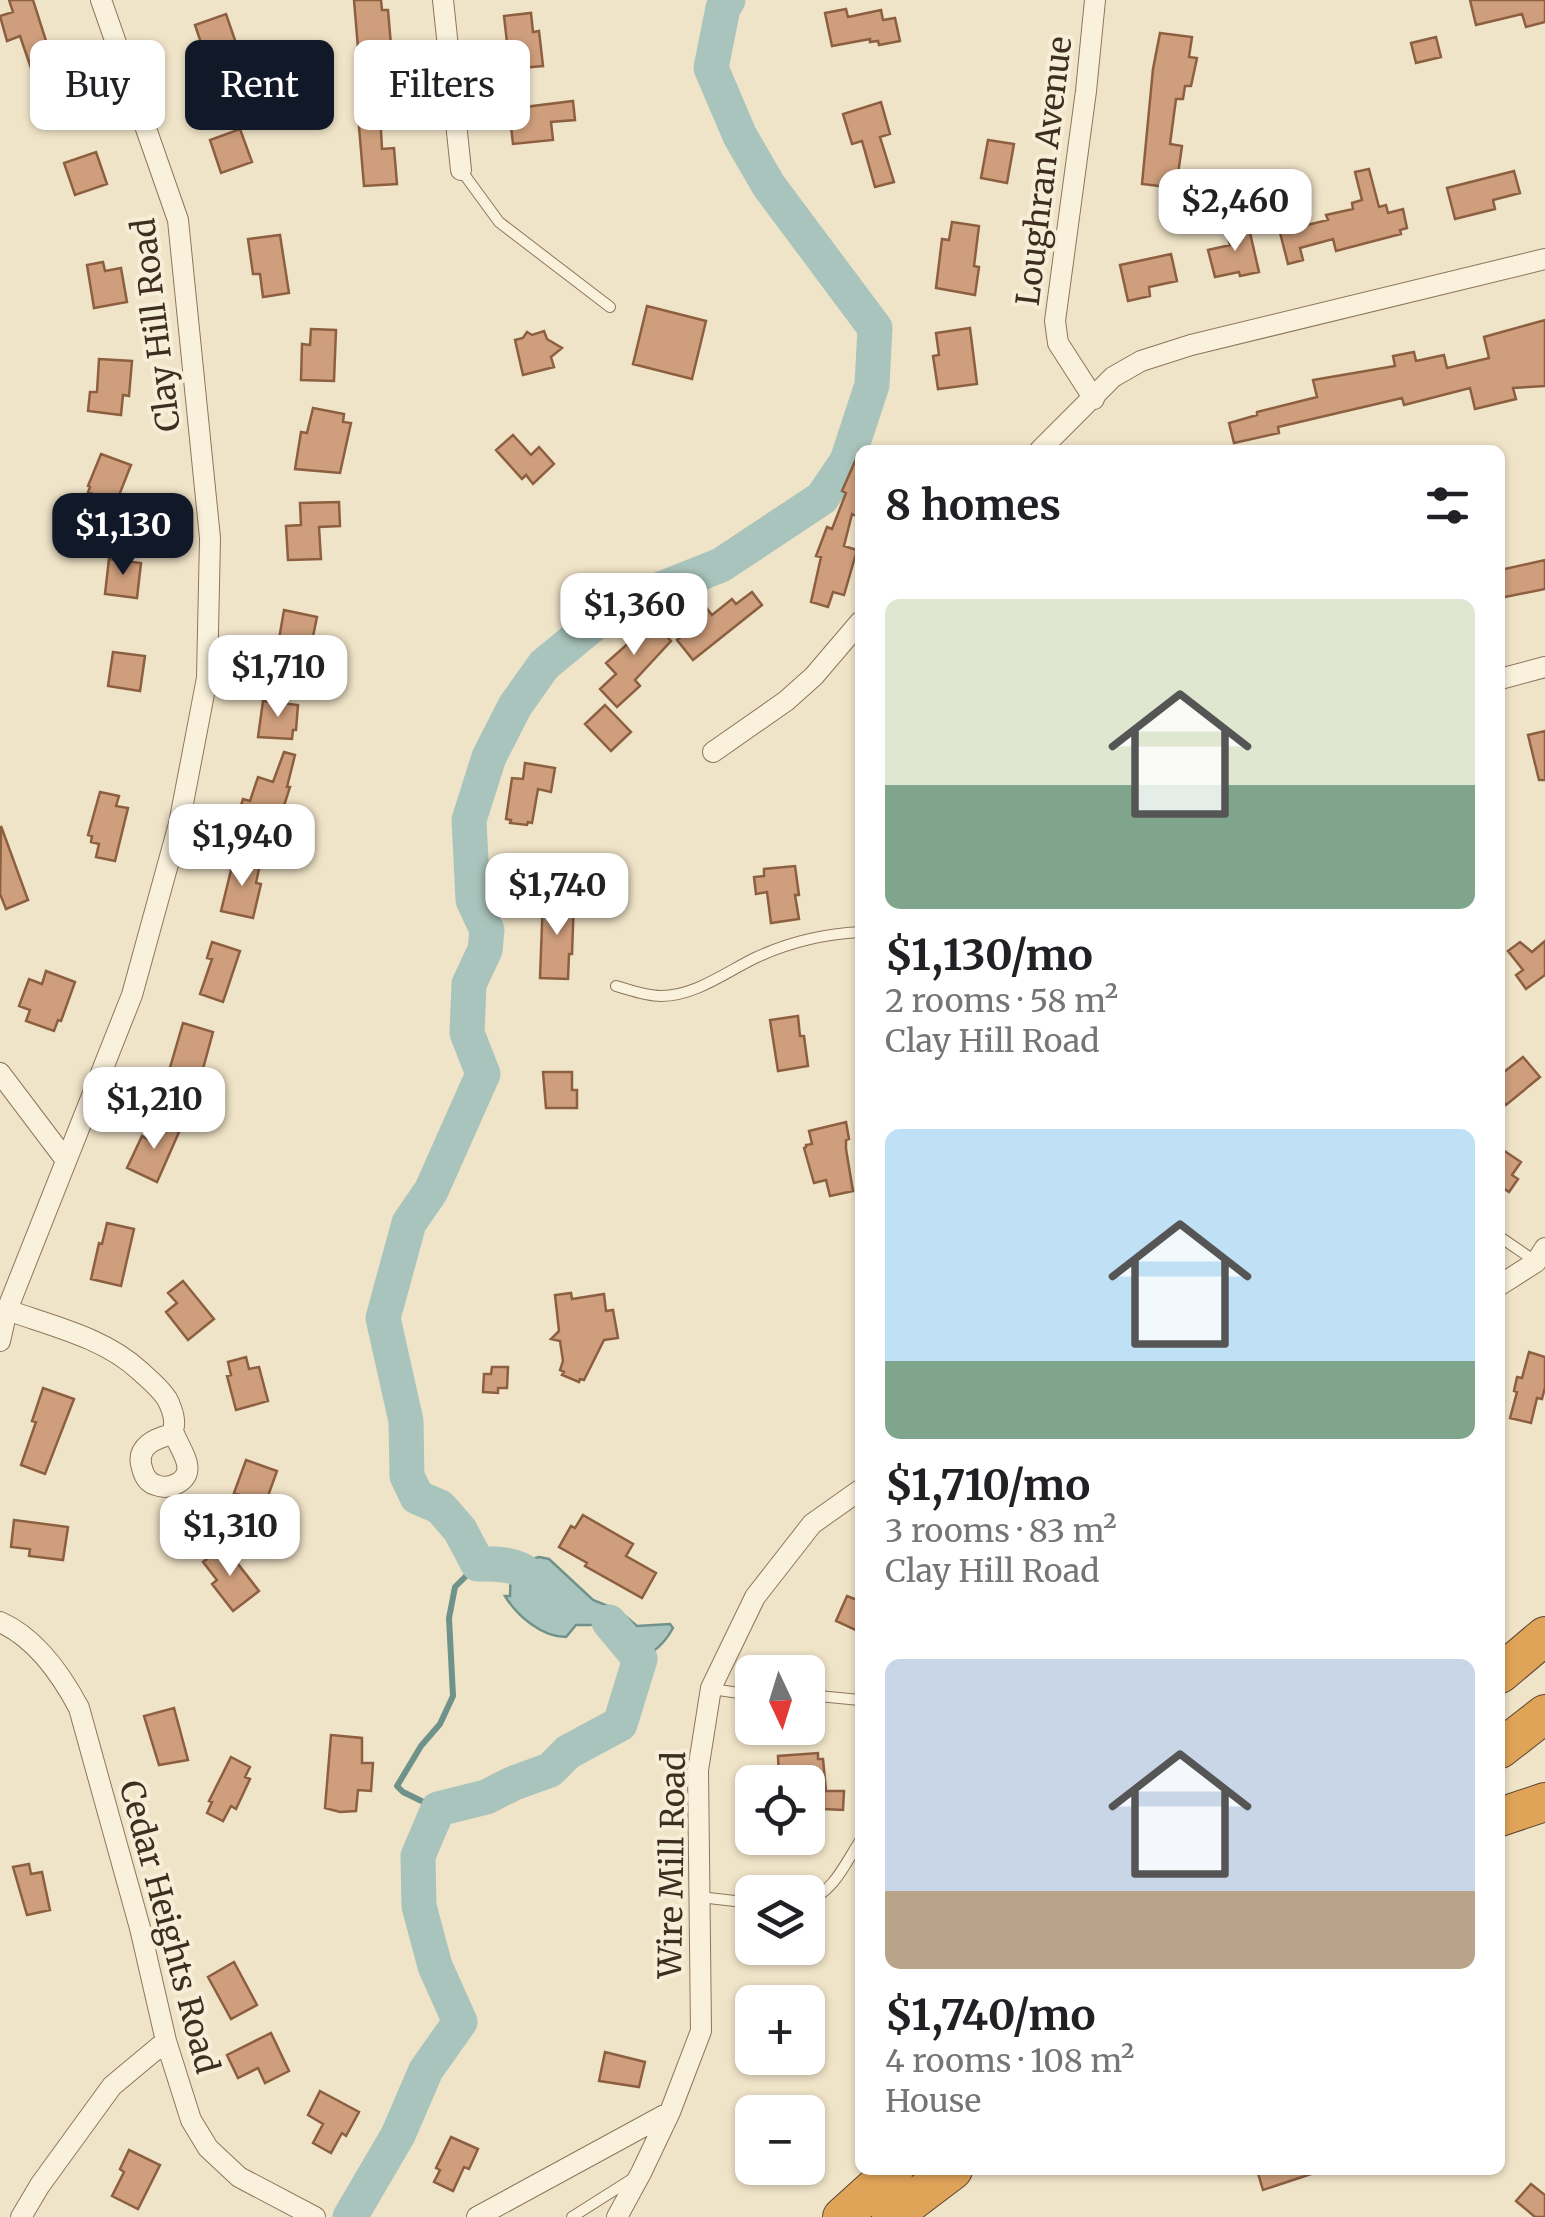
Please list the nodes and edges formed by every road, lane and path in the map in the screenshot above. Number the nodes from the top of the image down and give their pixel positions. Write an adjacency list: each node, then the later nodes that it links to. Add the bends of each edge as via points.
1 (100, 0): 16 (street, Clay Hill Road, via 178,220 210,538 207,678 179,824 132,995)
2 (443, 0): 4 (street)
3 (1095, 0): 7 (street, Loughran Avenue, via 1056,320 1058,343)
4 (461, 170): 6 (lane, via 499,222)
5 (1545, 259): 7 (street, via 1192,345 1141,361)
6 (610, 307)
7 (1094, 398): 8 (street)
8 (1045, 445)
9 (855, 628): 12 (street, via 786,701)
10 (1545, 667): 11 (street)
11 (1505, 678)
12 (713, 752)
13 (855, 932): 14 (lane, via 798,941 678,994)
14 (616, 986)
15 (0, 1073): 16 (street)
16 (66, 1158): 20 (street, Clay Hill Road)
17 (1505, 1239): 18 (lane)
18 (1541, 1255): 19 (street)
19 (1505, 1281)
20 (8, 1310): 21 (street, Clay Hill Road); 22 (street, via 108,1349 138,1369 166,1399)
21 (0, 1341)
22 (173, 1434)
23 (855, 1494): 28 (street, Wire Mill Road, via 812,1524 755,1597)
24 (0, 1622): 41 (street, Cedar Heights Road, via 41,1652 79,1708)
25 (1545, 1636): 27 (highway)
26 (1545, 1659): 29 (highway)
27 (1505, 1670)
28 (711, 1688): 30 (lane); 39 (street, Wire Mill Road, via 698,1770)
29 (1505, 1688)
30 (735, 1692)
31 (825, 1697): 32 (lane)
32 (855, 1700)
33 (1545, 1714): 34 (highway)
34 (1505, 1745)
35 (1545, 1802): 36 (highway)
36 (1505, 1815)
37 (855, 1848): 38 (lane)
38 (825, 1891)
39 (700, 1897): 40 (lane); 42 (street, Wire Mill Road, via 702,2031)
40 (735, 1901)
41 (166, 2041): 46 (street, via 112,2086); 47 (street, Cedar Heights Road, via 191,2120 208,2148 239,2177)
42 (670, 2112): 43 (street, Wire Mill Road); 48 (street)
43 (642, 2173): 49 (lane); 50 (street, Wire Mill Road)
44 (888, 2175): 51 (highway)
45 (946, 2175): 52 (highway)
46 (21, 2217)
47 (315, 2217)
48 (477, 2217)
49 (572, 2217)
50 (616, 2217)
51 (842, 2217)
52 (891, 2217)

